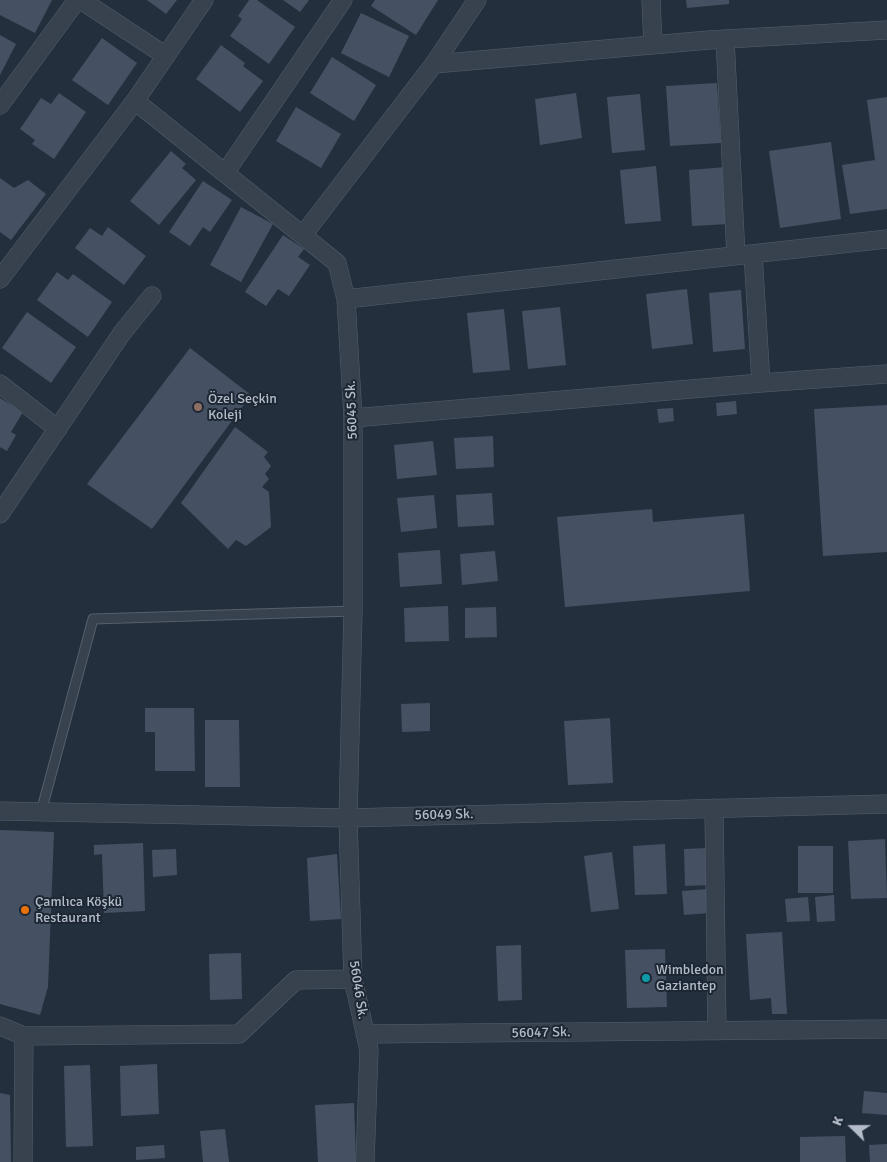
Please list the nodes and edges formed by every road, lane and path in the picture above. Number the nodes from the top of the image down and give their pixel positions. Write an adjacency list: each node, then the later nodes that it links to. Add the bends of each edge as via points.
1 (77, 0): 13 (street)
2 (81, 0): 10 (street)
3 (204, 0): 10 (street)
4 (343, 0): 14 (street)
5 (477, 0): 11 (street)
6 (651, 0): 9 (street)
7 (887, 30): 8 (street)
8 (725, 39): 9 (street); 17 (street)
9 (653, 45): 11 (street)
10 (166, 56): 12 (street)
11 (434, 64): 15 (street)
12 (135, 101): 14 (street, 56045 Sk.); 18 (street)
13 (0, 105)
14 (225, 173): 15 (street, 56045 Sk.)
15 (303, 235): 20 (street, 56045 Sk., via 338,263)
16 (887, 239): 17 (street)
17 (744, 255): 20 (street); 22 (street)
18 (0, 280)
19 (152, 296): 25 (street, via 122,333)
20 (346, 299): 24 (street, 56045 Sk.)
21 (887, 374): 22 (street)
22 (760, 383): 24 (street)
23 (0, 384): 25 (street)
24 (353, 418): 27 (street, 56045 Sk.)
25 (58, 429): 26 (street)
26 (0, 514)
27 (353, 611): 31 (lane, via 93,619); 32 (street, 56045 Sk.)
28 (887, 804): 29 (street, 56049 Sk.)
29 (714, 808): 32 (street, 56049 Sk.); 36 (street)
30 (0, 811): 31 (street, 56049 Sk.)
31 (41, 812): 32 (street, 56049 Sk.)
32 (348, 818): 33 (street, 56046 Sk.)
33 (354, 979): 37 (street, 56046 Sk.); 38 (street, via 296,980 239,1034)
34 (0, 1026): 38 (street)
35 (887, 1028): 36 (street, 56047 Sk.)
36 (717, 1031): 37 (street, 56047 Sk.)
37 (365, 1034): 40 (street, 56046 Sk., via 368,1050)
38 (24, 1036): 39 (street)
39 (23, 1162)
40 (365, 1162)

